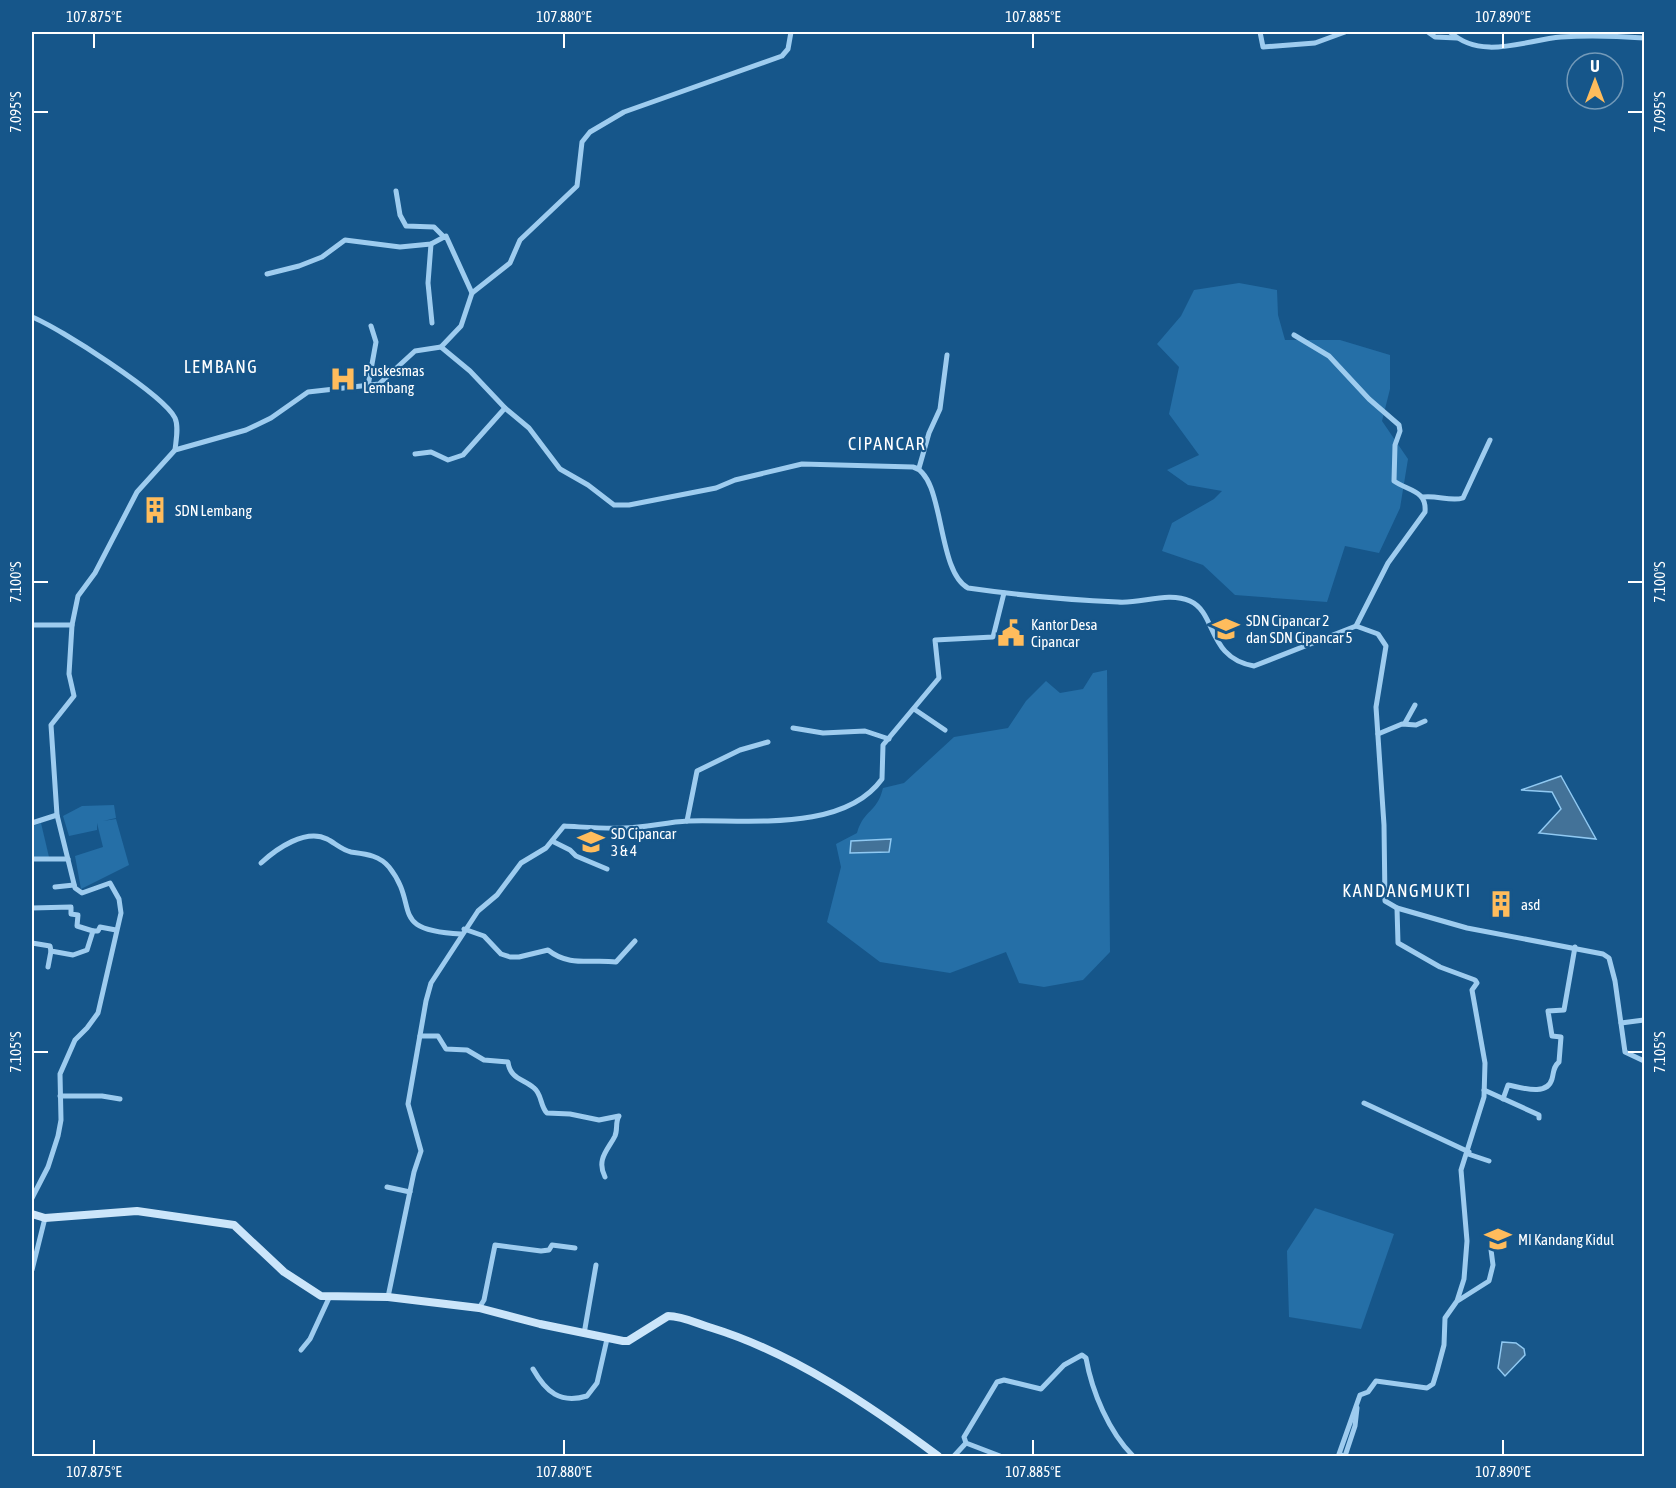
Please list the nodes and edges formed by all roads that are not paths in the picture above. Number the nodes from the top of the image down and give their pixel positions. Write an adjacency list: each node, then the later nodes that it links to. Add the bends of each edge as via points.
1 (790, 32): 12 (street, via 788,49 782,56 624,112 590,132 582,142 578,186 520,240 510,263)
2 (1260, 32): 3 (street, via 1263,47 1315,43)
3 (1345, 32)
4 (1428, 32): 6 (street, via 1435,37)
5 (1450, 32): 6 (street)
6 (1457, 38): 7 (street, via 1512,48 1560,37)
7 (1644, 38)
8 (396, 191): 9 (street, via 406,226 434,227)
9 (443, 236): 10 (street); 12 (street, via 448,238)
10 (431, 244): 11 (street, via 400,247 345,240 322,257); 14 (street, via 428,283)
11 (267, 274)
12 (472, 293): 17 (street, via 461,326)
13 (32, 317): 22 (street, via 107,361 168,408 176,420)
14 (432, 323)
15 (371, 326): 19 (street, via 376,342)
16 (1294, 335): 25 (street, via 1329,356 1399,425 1394,481)
17 (441, 347): 19 (street, via 415,351 383,381); 20 (street)
18 (946, 355): 24 (street, via 940,410)
19 (368, 386): 22 (street, via 308,392 246,430)
20 (504, 408): 23 (street, via 463,455 448,460 431,452); 24 (street, via 536,435 560,469 614,505 716,488 802,464)
21 (1490, 440): 25 (street, via 1464,498)
22 (175, 450): 28 (street, via 137,492 95,573 78,596)
23 (416, 454)
24 (919, 468): 26 (street, via 932,490 954,576 968,588)
25 (1423, 497): 29 (street, via 1425,512 1388,563)
26 (1004, 593): 29 (street, via 1121,603 1182,598 1198,607 1231,658 1254,666); 31 (street, via 993,637 935,640 939,678)
27 (32, 625): 28 (street)
28 (72, 625): 39 (street, via 69,674 74,696 52,721 50,729)
29 (1356, 626): 36 (street, via 1378,634 1386,646 1376,707)
30 (1415, 705): 33 (street)
31 (914, 709): 35 (street); 37 (street)
32 (1425, 721): 33 (street, via 1416,725)
33 (1405, 723): 36 (street)
34 (793, 728): 37 (street, via 823,733 865,731)
35 (945, 730)
36 (1378, 734): 50 (street, via 1384,825 1383,896)
37 (889, 740): 40 (street, via 881,752 882,779 864,798 845,806 784,821)
38 (768, 742): 40 (street, via 740,750 697,771)
39 (57, 816): 41 (street); 44 (street)
40 (687, 821): 42 (street, via 624,828 564,826)
41 (32, 823)
42 (552, 841): 46 (street); 53 (street, via 521,862)
43 (32, 859): 44 (street)
44 (68, 859): 47 (street)
45 (261, 863): 53 (street, via 289,843 325,837 349,851 382,860 396,879 408,915 422,929 431,933)
46 (607, 869)
47 (74, 885): 48 (street); 51 (street, via 82,892 112,885 121,908)
48 (55, 887)
49 (32, 908): 52 (street, via 71,907 71,914 78,915 77,926)
50 (1397, 908): 56 (street, via 1467,928); 63 (street, via 1398,943 1477,983 1472,990 1485,1063)
51 (116, 930): 52 (street, via 100,927); 64 (street, via 98,1013 67,1053 60,1074)
52 (93, 931): 57 (street, via 87,950 81,954)
53 (463, 932): 54 (street, via 484,936 501,954 510,957 548,950 555,957 576,962 616,962); 61 (street, via 431,983)
54 (635, 942)
55 (32, 943): 57 (street, via 50,946)
56 (1575, 947): 60 (street, via 1610,958); 65 (street, via 1564,1010 1548,1011 1552,1036 1562,1037 1551,1083 1537,1090 1508,1085)
57 (51, 951): 58 (street)
58 (48, 967)
59 (1644, 1020): 60 (street)
60 (1621, 1023): 62 (street, via 1625,1052)
61 (420, 1036): 71 (street, via 438,1036 446,1049 467,1050 484,1060 508,1062 509,1070 519,1080 537,1090 547,1113 599,1120 619,1116 602,1166); 73 (street, via 408,1104 421,1157)
62 (1644, 1061)
63 (1484, 1090): 65 (street); 69 (street)
64 (60, 1096): 66 (street); 74 (street, via 58,1136)
65 (1503, 1098): 68 (street)
66 (120, 1100)
67 (1364, 1103): 69 (street)
68 (1539, 1118)
69 (1468, 1153): 70 (street); 83 (street, via 1461,1178 1467,1250)
70 (1490, 1161)
71 (605, 1177)
72 (387, 1187): 73 (street)
73 (410, 1192): 81 (street)
74 (32, 1198)
75 (32, 1214): 76 (street)
76 (45, 1218): 80 (street); 82 (street, via 137,1211 234,1225 284,1272 309,1290)
77 (1490, 1242): 83 (street, via 1489,1281)
78 (575, 1248): 84 (street, via 552,1245 541,1251 494,1246)
79 (596, 1265): 85 (street)
80 (32, 1270)
81 (388, 1297): 82 (street); 84 (street)
82 (329, 1298): 87 (street)
83 (1457, 1301): 94 (street, via 1445,1318 1444,1345 1431,1386 1376,1381 1357,1401 1339,1454)
84 (479, 1308): 85 (street)
85 (584, 1334): 86 (street)
86 (607, 1339): 88 (street, via 597,1383 587,1396 566,1399 553,1395); 90 (street, via 628,1341 650,1325 673,1316 748,1339 848,1394)
87 (301, 1350)
88 (533, 1369)
89 (966, 1443): 91 (street); 92 (street); 93 (street, via 965,1434 997,1382 1004,1380 1041,1389 1064,1365 1082,1355 1101,1407 1122,1445)
90 (938, 1456)
91 (954, 1456)
92 (1000, 1456)
93 (1133, 1456)
94 (1345, 1456)

